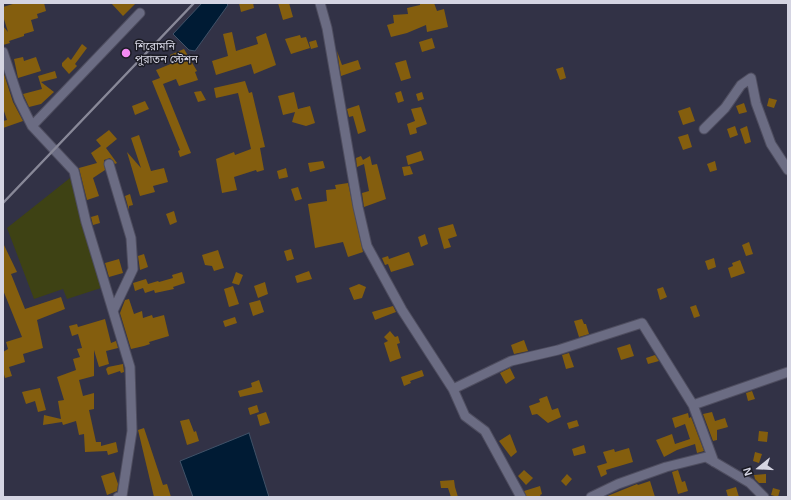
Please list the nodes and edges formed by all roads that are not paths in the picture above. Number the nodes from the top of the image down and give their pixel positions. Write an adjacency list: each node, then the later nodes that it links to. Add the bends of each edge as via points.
1 (320, 3): 10 (street, via 327,28 367,246 402,310)
2 (140, 13): 4 (street)
3 (3, 52): 4 (street, via 18,100)
4 (32, 126): 8 (street, via 74,170 86,222)
5 (704, 129): 7 (street, via 725,108 741,85 751,78 756,103 771,144)
6 (109, 164): 8 (street, via 131,238 133,269)
7 (788, 170)
8 (113, 311): 13 (street, via 130,367 132,432 122,496)
9 (788, 372): 11 (street)
10 (453, 389): 11 (street, via 511,362 642,323); 14 (street, via 465,416 485,431)
11 (693, 405): 12 (street)
12 (714, 462): 15 (street, via 706,457 666,467 618,484); 16 (street, via 750,483)
13 (118, 497)
14 (521, 497)
15 (591, 497)
16 (764, 497)

